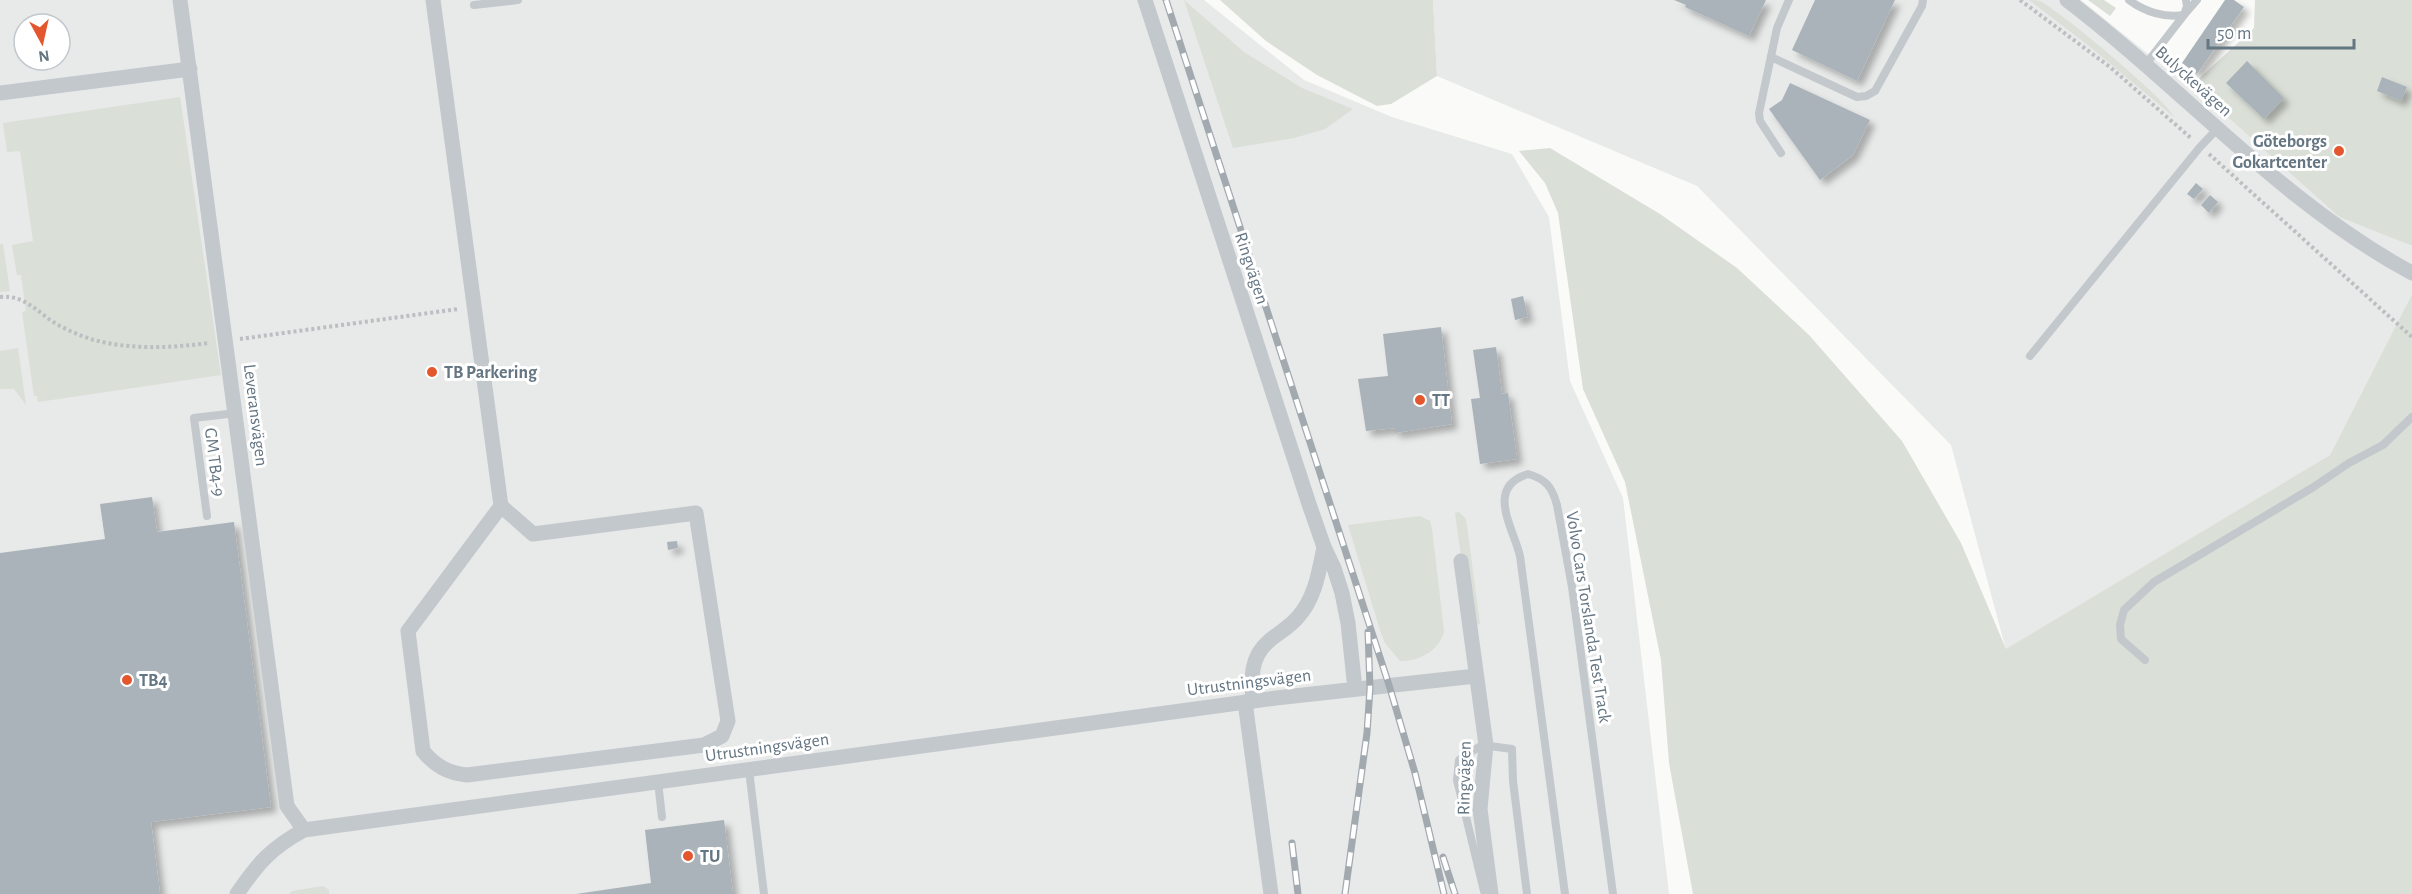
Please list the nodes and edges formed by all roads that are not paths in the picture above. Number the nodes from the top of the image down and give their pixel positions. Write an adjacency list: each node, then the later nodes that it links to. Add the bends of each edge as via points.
1 (180, 0): 15 (street, Leveransvägen)
2 (433, 0): 23 (street)
3 (518, 0): 11 (lane)
4 (1145, 0): 25 (street, Ringvägen)
5 (1789, 0): 13 (lane, via 1777,28)
6 (1923, 0): 13 (lane, via 1875,91 1866,96 1857,97)
7 (2067, 0): 14 (street, Bulyckevägen)
8 (2129, 0): 12 (lane, via 2147,11 2173,17)
9 (2186, 0): 12 (lane)
10 (2197, 0): 12 (lane)
11 (474, 6)
12 (2184, 15): 14 (lane)
13 (1771, 57): 18 (lane, via 1759,113)
14 (2146, 64): 17 (street, Bulyckevägen)
15 (190, 69): 16 (street); 21 (street, Leveransvägen)
16 (0, 93)
17 (2218, 128): 19 (street, Bulyckevägen, via 2299,199 2373,252); 20 (lane)
18 (1781, 153)
19 (2412, 273)
20 (2030, 356)
21 (236, 413): 24 (lane, GM TB4-9, via 194,418); 35 (street, Leveransvägen, via 287,806)
22 (2412, 417): 27 (lane, via 2383,445 2154,582 2124,610 2120,625 2121,639)
23 (501, 506): 23 (street, via 408,631 423,751 431,761 455,774 467,775 704,745 722,736 728,721 696,513 533,534)
24 (207, 516)
25 (1324, 548): 29 (street, Ringvägen, via 1334,568 1346,613); 30 (street, via 1315,589 1299,616 1268,641 1256,657)
26 (1461, 561): 28 (street, Ringvägen)
27 (2145, 660)
28 (1476, 676): 29 (street); 31 (street, Ringvägen)
29 (1355, 689): 30 (street, Utrustningsvägen)
30 (1249, 702): 32 (street, Utrustningsvägen); 38 (street)
31 (1486, 745): 39 (lane, via 1459,760 1457,780); 40 (street, Ringvägen, via 1480,809); 41 (lane, via 1512,749)
32 (748, 770): 33 (street, Utrustningsvägen); 37 (lane)
33 (658, 782): 34 (lane); 35 (street, Utrustningsvägen)
34 (662, 818)
35 (304, 830): 36 (street, Utrustningsvägen, via 281,843 256,865)
36 (237, 894)
37 (764, 894)
38 (1270, 894)
39 (1485, 894)
40 (1491, 894)
41 (1527, 894)
42 (1565, 894): 43 (lane, Volvo Cars Torslanda Test Track, via 1520,556 1504,505 1508,486 1517,477 1528,474 1547,482 1557,506 1572,586)
43 (1613, 894)

